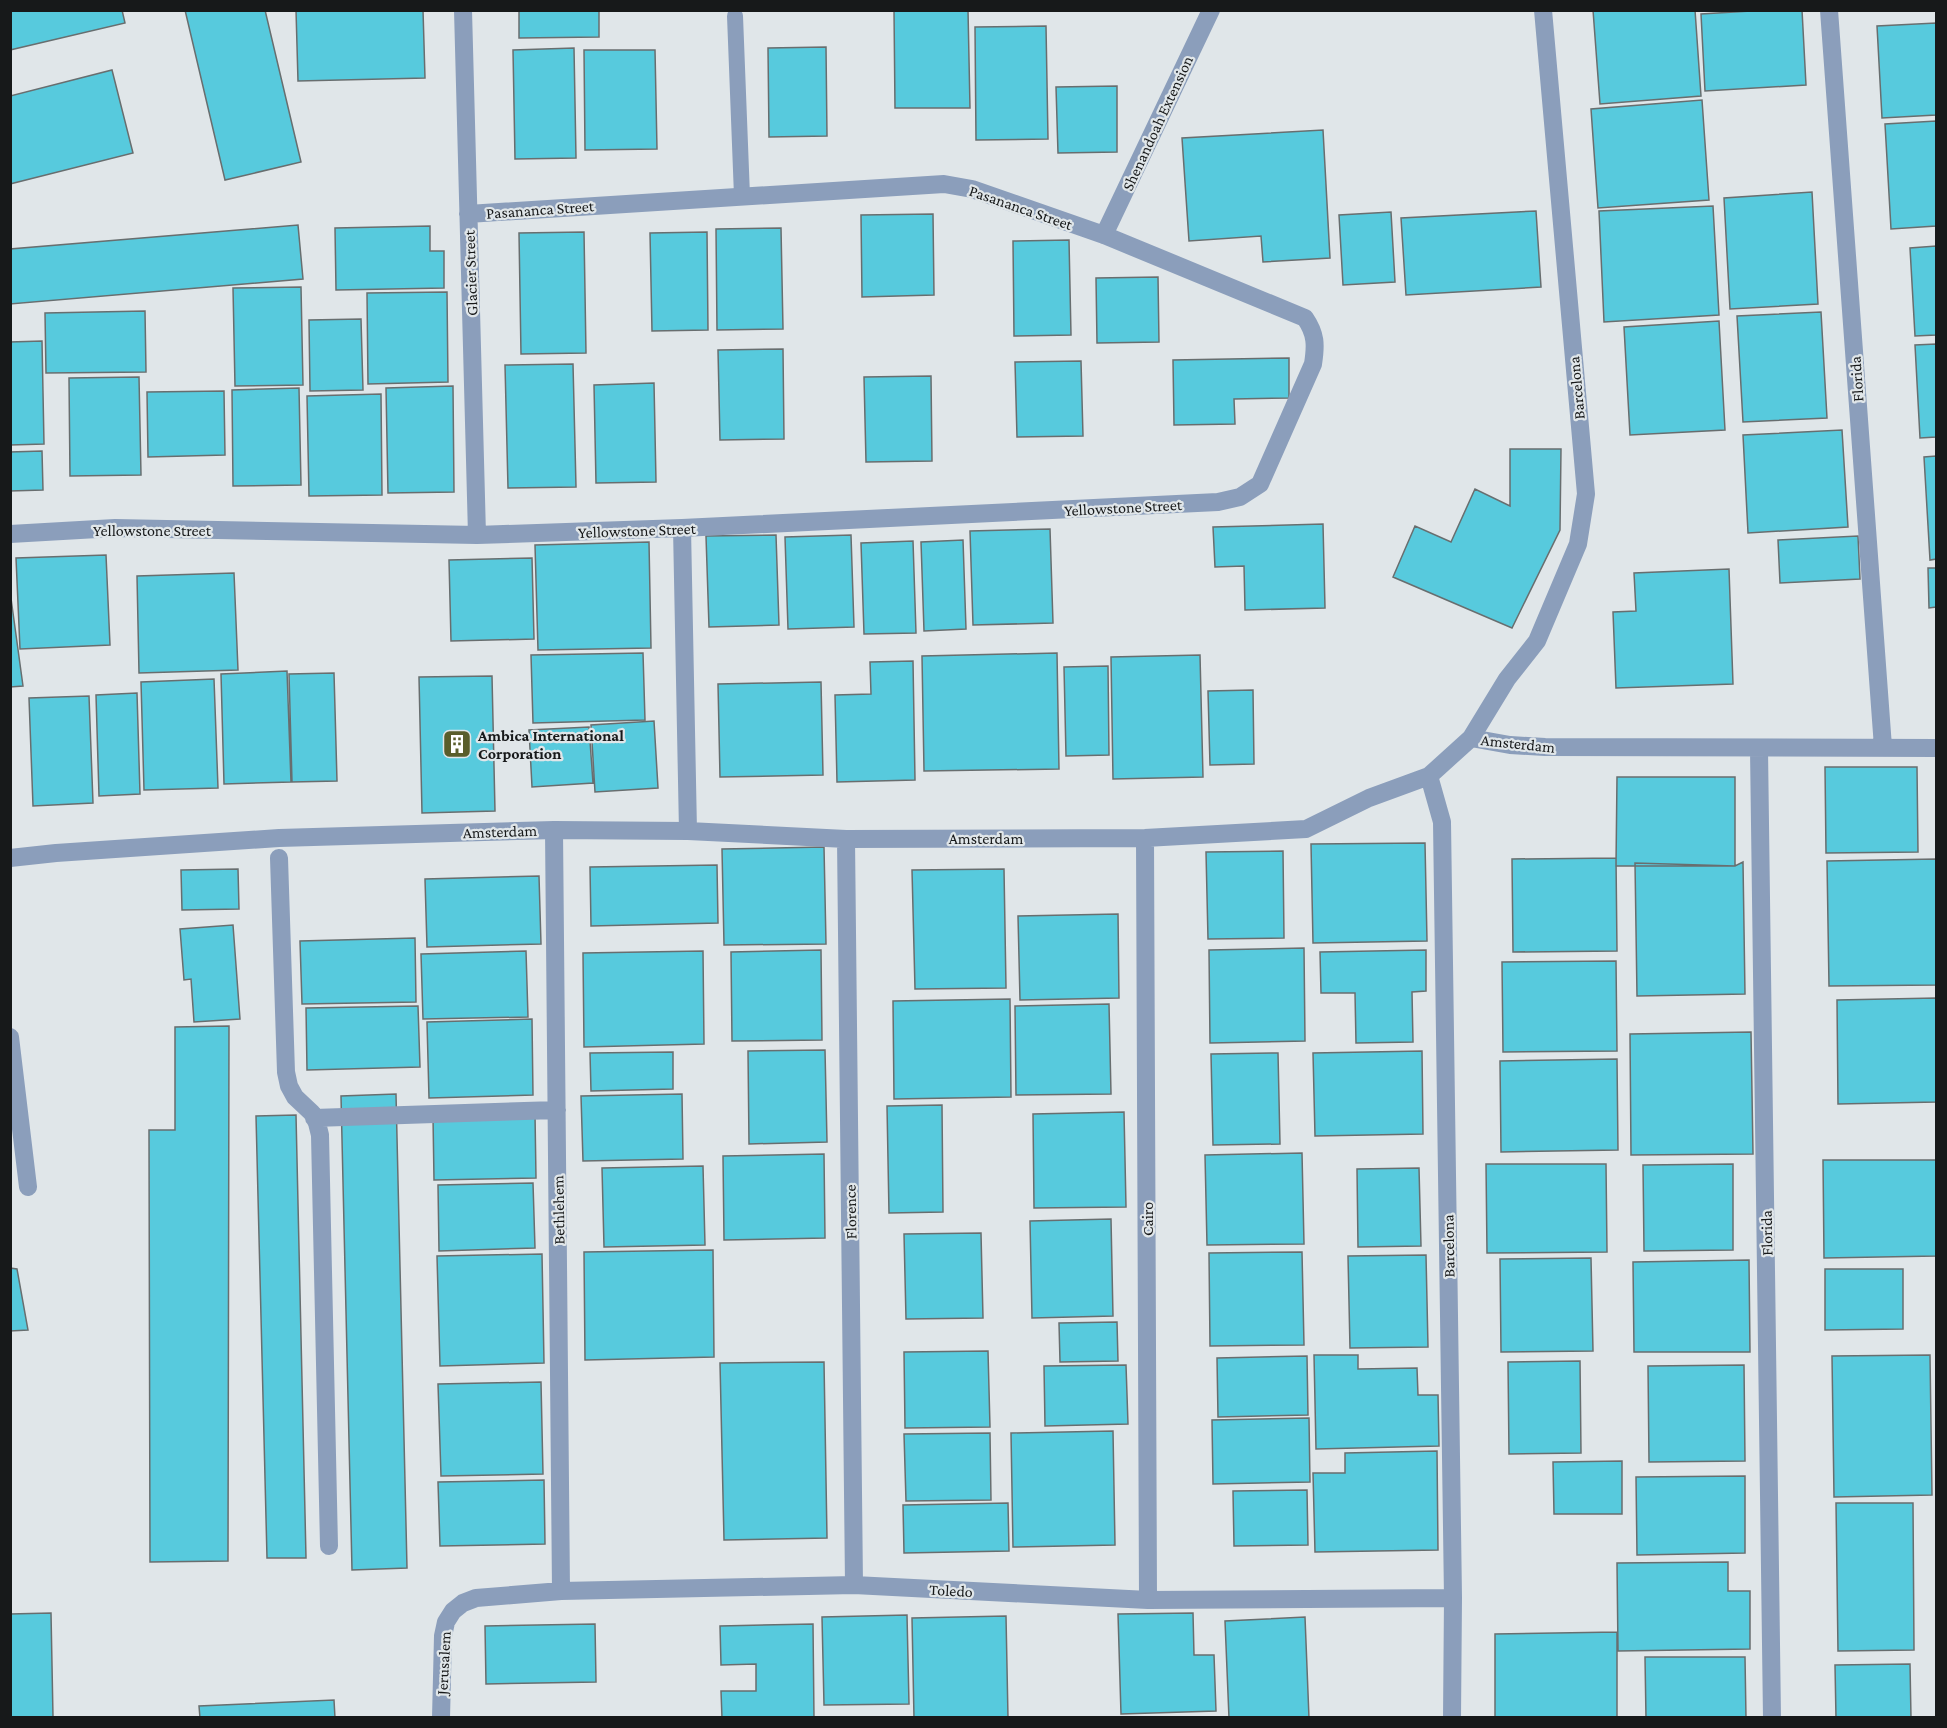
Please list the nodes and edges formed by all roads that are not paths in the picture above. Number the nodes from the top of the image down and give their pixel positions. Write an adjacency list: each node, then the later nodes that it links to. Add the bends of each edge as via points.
1 (463, 10): 7 (street, Glacier Street)
2 (1211, 10): 8 (street, Shenandoah Extension)
3 (1543, 10): 13 (street, Barcelona, via 1586,494 1578,544 1537,641 1507,679)
4 (1829, 10): 14 (street, Florida)
5 (735, 16): 6 (lane)
6 (742, 196): 7 (street, Pasananca Street); 8 (street, Pasananca Street, via 944,184 972,189)
7 (468, 214): 12 (street, Glacier Street)
8 (1104, 235): 9 (street, Pasananca Street, via 1305,318 1313,330 1313,364)
9 (1260, 484): 10 (street, Yellowstone Street, via 1240,497 1218,502)
10 (682, 528): 12 (street, Yellowstone Street); 19 (street)
11 (10, 534): 12 (street, Yellowstone Street, via 115,528)
12 (477, 536)
13 (1471, 738): 16 (street, Amsterdam, via 1545,747); 17 (street, Amsterdam)
14 (1884, 747): 15 (street, Amsterdam); 16 (street, Amsterdam)
15 (1936, 748)
16 (1759, 749): 36 (street, Florida)
17 (1429, 776): 21 (street, Amsterdam, via 1369,798 1306,829); 31 (street, Barcelona, via 1442,822)
18 (554, 830): 19 (street, Amsterdam); 22 (street, Amsterdam, via 279,838); 25 (street, Bethlehem)
19 (688, 831): 20 (street, Amsterdam)
20 (846, 838): 21 (street, Amsterdam); 29 (street, Florence)
21 (1145, 838): 32 (street, Cairo)
22 (10, 858)
23 (279, 858): 26 (street, via 286,1072 295,1097)
24 (10, 1037): 27 (street)
25 (557, 1110): 26 (street); 30 (street, Bethlehem)
26 (314, 1118): 28 (street, via 320,1135)
27 (28, 1187)
28 (329, 1545)
29 (855, 1585): 30 (street, Toledo); 32 (street, Toledo)
30 (561, 1591): 33 (street, Toledo, via 476,1598)
31 (1453, 1598): 32 (street, Toledo); 35 (street, Barcelona)
32 (1149, 1600)
33 (453, 1611): 34 (street, Jerusalem, via 443,1636)
34 (441, 1718)
35 (1452, 1718)
36 (1772, 1718)

